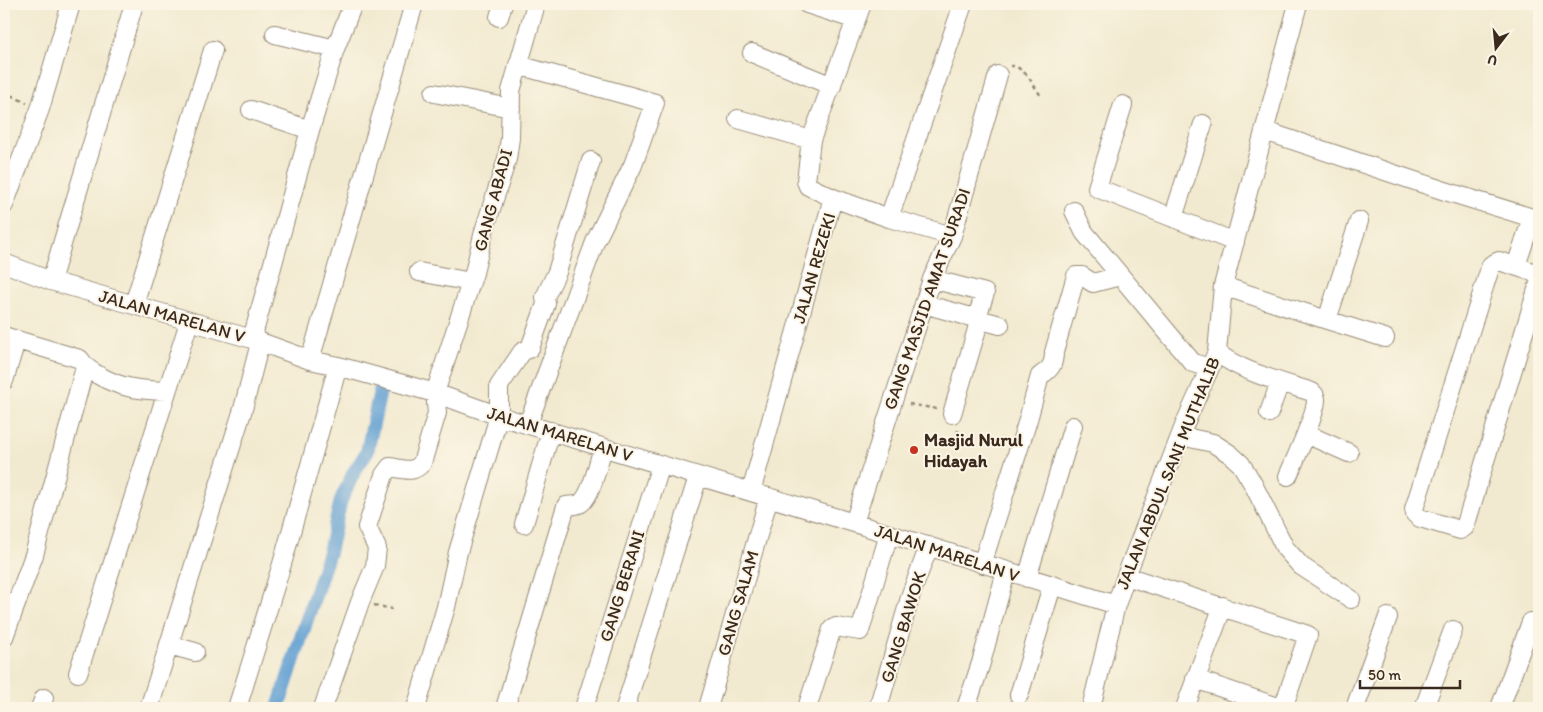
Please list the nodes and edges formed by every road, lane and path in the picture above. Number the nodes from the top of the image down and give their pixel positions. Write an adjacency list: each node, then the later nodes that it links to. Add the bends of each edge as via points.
1 (71, 4): 25 (street)
2 (134, 4): 48 (street)
3 (353, 4): 13 (street)
4 (414, 4): 61 (street)
5 (536, 4): 16 (street, GANG ABADI)
6 (807, 4): 9 (street)
7 (1298, 4): 30 (street, JALAN ABDUL SANI MUTHALIB)
8 (962, 8): 36 (street)
9 (859, 12): 19 (street, JALAN REZEKI)
10 (9, 17): 12 (path)
11 (274, 34): 13 (street)
12 (4, 38)
13 (335, 49): 29 (street)
14 (213, 50): 52 (street)
15 (752, 53): 19 (street)
16 (518, 65): 24 (street, GANG ABADI, via 511,91); 73 (street, via 655,103 633,165 595,242)
17 (1016, 66): 22 (path, via 1027,75)
18 (998, 75): 40 (street, GANG MASJID AMAT SURADI)
19 (832, 86): 31 (street, JALAN REZEKI)
20 (4, 92): 25 (path)
21 (434, 93): 24 (street)
22 (1041, 96)
23 (1123, 105): 37 (street, via 1097,188)
24 (511, 108): 49 (street, GANG ABADI, via 507,159)
25 (40, 109): 34 (street)
26 (250, 110): 29 (street)
27 (738, 119): 31 (street)
28 (1203, 124): 37 (street)
29 (310, 130): 60 (street)
30 (1265, 131): 38 (street); 41 (street, JALAN ABDUL SANI MUTHALIB)
31 (811, 140): 33 (street, JALAN REZEKI, via 806,181 808,186)
32 (591, 160): 72 (street, via 533,341 499,386)
33 (834, 198): 36 (street); 84 (street, JALAN REZEKI)
34 (4, 205)
35 (1074, 211): 45 (street, via 1084,232)
36 (889, 218): 40 (street)
37 (1173, 218): 41 (street)
38 (1536, 219): 43 (street)
39 (1359, 221): 55 (street)
40 (952, 236): 47 (street, GANG MASJID AMAT SURADI)
41 (1235, 242): 51 (street, JALAN ABDUL SANI MUTHALIB)
42 (4, 263): 48 (street, JALAN MARELAN V)
43 (1516, 266): 46 (street); 50 (street, via 1499,261 1491,265 1414,509 1420,518 1460,530 1465,527)
44 (419, 272): 49 (street)
45 (1116, 277): 63 (street, via 1193,363); 90 (street, via 1093,283 1076,276 1054,362 1040,376)
46 (1539, 277)
47 (932, 279): 53 (street, GANG MASJID AMAT SURADI); 54 (street, via 985,293)
48 (51, 281): 52 (street, JALAN MARELAN V)
49 (471, 282): 68 (street, GANG ABADI)
50 (1539, 283)
51 (1223, 286): 55 (street); 63 (street, JALAN ABDUL SANI MUTHALIB)
52 (134, 304): 56 (street, JALAN MARELAN V)
53 (924, 304): 54 (street); 69 (street, GANG MASJID AMAT SURADI)
54 (977, 318): 57 (street); 71 (street, via 977,329)
55 (1327, 320): 59 (street)
56 (189, 322): 60 (street, JALAN MARELAN V); 67 (street)
57 (1000, 325)
58 (10, 338): 64 (street, via 80,359); 65 (street)
59 (1385, 338)
60 (256, 341): 61 (street, JALAN MARELAN V); 102 (street, via 243,410)
61 (310, 360): 62 (street, JALAN MARELAN V)
62 (338, 366): 68 (street, JALAN MARELAN V); 108 (street)
63 (1211, 366): 66 (street, via 1224,360); 75 (street, JALAN ABDUL SANI MUTHALIB)
64 (85, 367): 67 (street, via 120,386); 101 (street, via 34,555)
65 (4, 381)
66 (1280, 382): 70 (street); 78 (street, via 1312,392 1315,396 1316,403)
67 (167, 390): 104 (street)
68 (435, 393): 72 (street, JALAN MARELAN V); 109 (street, GANG ABADI, via 437,412 422,463 412,471 390,467 384,475 367,527 377,548 375,566)
69 (893, 400): 71 (path); 86 (street, GANG MASJID AMAT SURADI)
70 (1269, 413)
71 (952, 414): 77 (path, via 962,416)
72 (499, 416): 73 (street, JALAN MARELAN V); 110 (street)
73 (528, 424): 76 (street, JALAN MARELAN V)
74 (1073, 426): 93 (street)
75 (1183, 428): 92 (street, JALAN ABDUL SANI MUTHALIB); 95 (street, via 1213,443 1241,464 1285,548 1301,566)
76 (551, 431): 79 (street, JALAN MARELAN V); 87 (street)
77 (957, 434)
78 (1306, 434): 80 (street); 82 (street)
79 (603, 446): 81 (street, JALAN MARELAN V); 111 (street, via 590,490 583,502 566,506)
80 (1350, 453)
81 (661, 465): 83 (street, JALAN MARELAN V); 112 (street, GANG BERANI)
82 (1288, 476)
83 (702, 477): 84 (street, JALAN MARELAN V); 113 (street); 114 (street)
84 (751, 492): 85 (street, JALAN MARELAN V)
85 (769, 498): 86 (street, JALAN MARELAN V); 115 (street, GANG SALAM)
86 (854, 523): 88 (street, JALAN MARELAN V)
87 (524, 524)
88 (889, 534): 89 (street, JALAN MARELAN V); 116 (street, via 860,631 832,629)
89 (929, 546): 90 (street, JALAN MARELAN V); 117 (street, GANG BAWOK)
90 (982, 564): 91 (street, JALAN MARELAN V)
91 (1006, 571): 93 (street, JALAN MARELAN V); 118 (street)
92 (1126, 576): 96 (street, JALAN ABDUL SANI MUTHALIB); 97 (street)
93 (1027, 578): 94 (street, JALAN MARELAN V)
94 (1052, 586): 96 (street, JALAN MARELAN V); 106 (street)
95 (1350, 599)
96 (1116, 605): 119 (street, JALAN ABDUL SANI MUTHALIB)
97 (1223, 606): 105 (street); 121 (street, via 1308,635)
98 (1388, 617): 122 (street)
99 (1531, 622): 124 (street)
100 (1453, 630): 123 (street)
101 (4, 637)
102 (169, 645): 103 (street); 107 (street)
103 (195, 652)
104 (78, 673)
105 (1195, 679): 120 (street); 121 (street)
106 (1019, 695)
107 (149, 708)
108 (237, 708)
109 (323, 708)
110 (416, 708)
111 (505, 708)
112 (584, 708)
113 (625, 708)
114 (634, 708)
115 (708, 708)
116 (807, 708)
117 (878, 708)
118 (966, 708)
119 (1091, 708)
120 (1185, 708)
121 (1282, 708)
122 (1355, 708)
123 (1424, 708)
124 (1500, 708)

